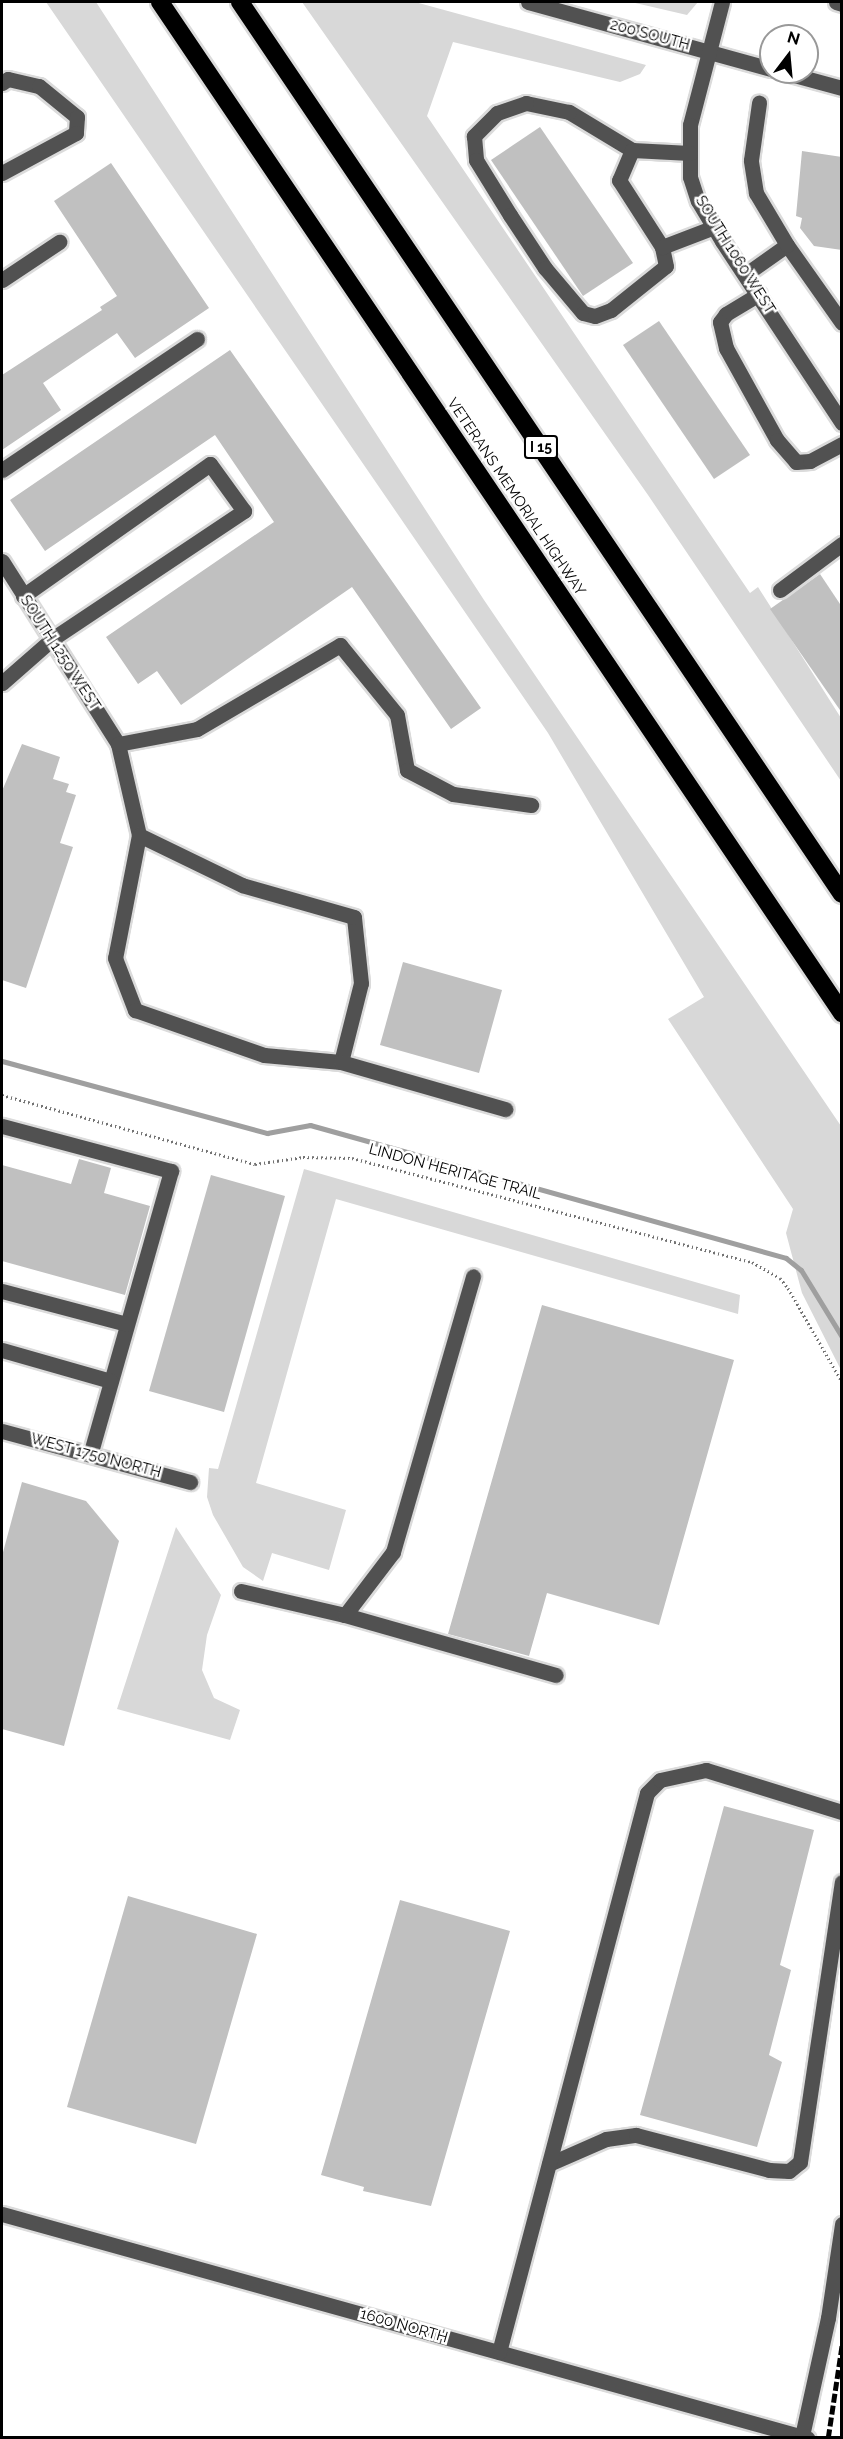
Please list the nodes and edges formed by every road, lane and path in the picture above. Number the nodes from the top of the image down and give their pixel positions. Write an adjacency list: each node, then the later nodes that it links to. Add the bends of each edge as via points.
1 (160, 2): 39 (highway, VETERANS MEMORIAL HIGHWAY)
2 (240, 2): 38 (highway, I 15)
3 (528, 2): 7 (street, 200 SOUTH)
4 (722, 2): 7 (street, SOUTH 1060 WEST)
5 (836, 2): 6 (street)
6 (842, 4)
7 (707, 51): 8 (street, 200 SOUTH); 14 (street, SOUTH 1060 WEST, via 690,124)
8 (759, 66)
9 (819, 82): 11 (street)
10 (2, 83): 15 (street, via 8,79 39,86 77,117 76,133)
11 (842, 88)
12 (759, 103): 18 (street, via 751,160 756,193)
13 (632, 150): 14 (street); 19 (street, via 619,180); 19 (street, via 569,112 526,103 497,113 474,136 476,160 504,206 545,268 583,314 595,316 611,310 666,266)
14 (690, 153): 16 (street, SOUTH 1060 WEST, via 690,177)
15 (2, 173)
16 (714, 227): 19 (street); 20 (street, SOUTH 1060 WEST)
17 (59, 242): 21 (street)
18 (787, 245): 20 (street); 23 (street)
19 (662, 247)
20 (746, 274): 22 (street, SOUTH 1060 WEST)
21 (2, 280)
22 (759, 294): 25 (street, SOUTH 1060 WEST); 26 (street, via 720,322 726,348 777,440 796,462 810,461)
23 (842, 323)
24 (197, 339): 27 (street)
25 (842, 423)
26 (842, 444)
27 (2, 470)
28 (842, 544): 31 (street)
29 (2, 561): 30 (street, SOUTH 1250 WEST)
30 (7, 582): 32 (street, SOUTH 1250 WEST)
31 (780, 590)
32 (23, 596): 33 (street, SOUTH 1250 WEST); 33 (street, via 210,465 244,512)
33 (51, 639): 34 (street); 35 (street, SOUTH 1250 WEST)
34 (2, 683)
35 (118, 744): 36 (street, via 197,729 340,645 397,715 407,770 453,794); 37 (street, SOUTH 1250 WEST)
36 (531, 805)
37 (140, 835): 40 (street, via 242,885 354,917 361,983); 40 (street, via 115,958 135,1010 264,1056)
38 (842, 894)
39 (842, 1013)
40 (341, 1062): 42 (street)
41 (2, 1095): 49 (path, LINDON HERITAGE TRAIL, via 255,1164 303,1157 352,1158 752,1262 780,1278 788,1288)
42 (505, 1109)
43 (2, 1126): 46 (street, via 171,1172)
44 (473, 1276): 54 (street, via 393,1552)
45 (2, 1291): 46 (street)
46 (127, 1324): 48 (street)
47 (2, 1350): 48 (street)
48 (111, 1381): 51 (street)
49 (842, 1382)
50 (2, 1431): 51 (street, WEST 1750 NORTH)
51 (90, 1455): 52 (street, WEST 1750 NORTH)
52 (190, 1482)
53 (241, 1591): 54 (street)
54 (345, 1615): 55 (street)
55 (556, 1675)
56 (842, 1812): 58 (street, via 706,1770 660,1780 647,1793)
57 (842, 1882): 58 (street, via 800,2162 789,2171 769,2170 636,2135 606,2139)
58 (549, 2164): 61 (street)
59 (2, 2214): 61 (street, 1600 NORTH)
60 (842, 2224): 62 (street)
61 (499, 2352): 62 (street, 1600 NORTH)
62 (805, 2437)

